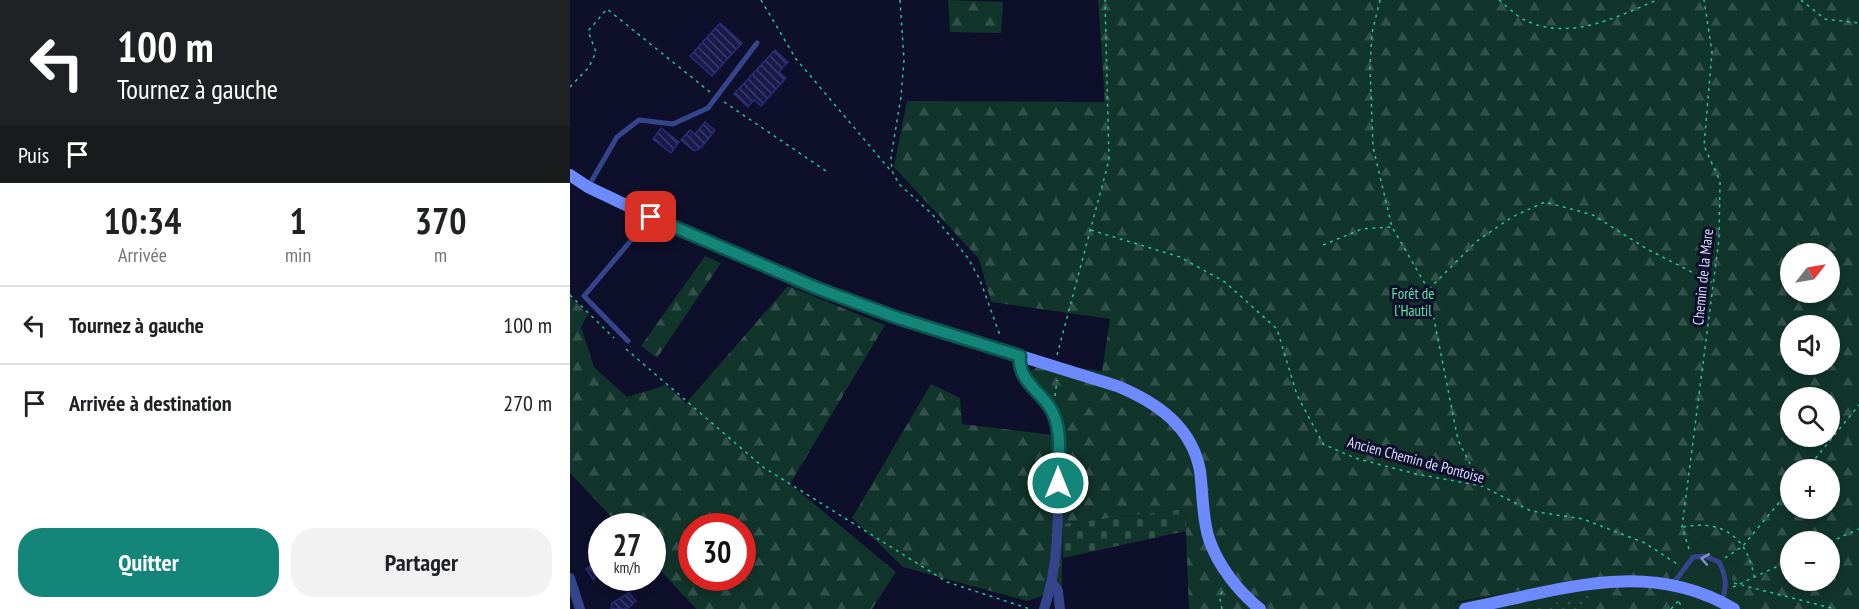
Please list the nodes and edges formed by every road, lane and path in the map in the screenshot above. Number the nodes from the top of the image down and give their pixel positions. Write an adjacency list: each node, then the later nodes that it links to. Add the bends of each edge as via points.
1 (761, 0): 13 (path, via 796,59)
2 (900, 0): 13 (path, via 904,60)
3 (1105, 0): 19 (path, via 1109,160)
4 (1380, 0): 18 (path, via 1372,33 1370,67 1373,147)
5 (1499, 0): 6 (path, via 1526,22 1550,29 1579,29)
6 (1657, 0)
7 (1704, 0): 21 (path, Chemin de la Mare, via 1712,51 1704,146 1720,181)
8 (1801, 0): 9 (path, via 1825,19)
9 (1859, 23)
10 (757, 43): 12 (lane)
11 (570, 87): 12 (path, via 589,67 596,52 588,31 607,9)
12 (716, 97): 14 (path); 16 (lane, via 708,108 673,124 639,120 617,137)
13 (892, 171): 25 (path, via 899,184 932,214 968,258 980,280)
14 (829, 173)
15 (570, 175): 16 (main road)
16 (588, 187): 17 (main road)
17 (651, 217): 24 (lane, via 584,296); 25 (main road, via 819,289)
18 (1392, 227): 20 (path, via 1362,229); 22 (path)
19 (1091, 230): 27 (path); 31 (path, Ancien Chemin de Pontoise, via 1180,257 1225,282 1277,329 1297,395 1323,444 1396,469)
20 (1323, 245)
21 (1714, 284): 22 (path, via 1593,215 1545,202 1512,217 1477,241); 33 (path, Chemin de la Mare)
22 (1428, 290): 31 (path, via 1458,440)
23 (570, 295): 51 (path, via 611,336 763,467 947,582)
24 (628, 341)
25 (1005, 351): 26 (main road)
26 (1020, 356): 27 (main road); 47 (street, via 1020,372 1058,423 1058,523)
27 (1056, 372): 28 (path); 41 (main road, via 1117,386 1143,397 1178,424 1196,455 1209,540)
28 (1056, 393)
29 (1859, 405): 30 (path)
30 (1815, 459)
31 (1482, 486): 40 (path, Ancien Chemin de Pontoise, via 1531,511 1583,519 1645,543)
32 (1780, 501): 36 (path)
33 (1682, 527): 36 (path, via 1717,527); 37 (path, Chemin de la Mare)
34 (1859, 529): 35 (path)
35 (1840, 538)
36 (1743, 546): 38 (path); 42 (path)
37 (1693, 557): 38 (lane, one-way to 37, via 1705,556); 40 (lane)
38 (1719, 562): 44 (lane)
39 (1780, 565): 42 (path)
40 (1683, 568): 45 (lane)
41 (1226, 572): 54 (path, via 1220,599); 55 (main road)
42 (1754, 576): 46 (path)
43 (570, 578): 50 (street)
44 (1725, 581): 46 (path); 48 (lane)
45 (1673, 584): 48 (main road); 56 (main road, via 1606,582)
46 (1738, 584): 48 (path); 59 (path)
47 (1053, 585): 52 (street); 53 (street, via 1058,591)
48 (1723, 597): 58 (main road)
49 (1678, 601): 57 (path)
50 (580, 609)
51 (1030, 609)
52 (1044, 609)
53 (1060, 609)
54 (1222, 609)
55 (1260, 609)
56 (1465, 609)
57 (1683, 609)
58 (1734, 609)
59 (1835, 609)

